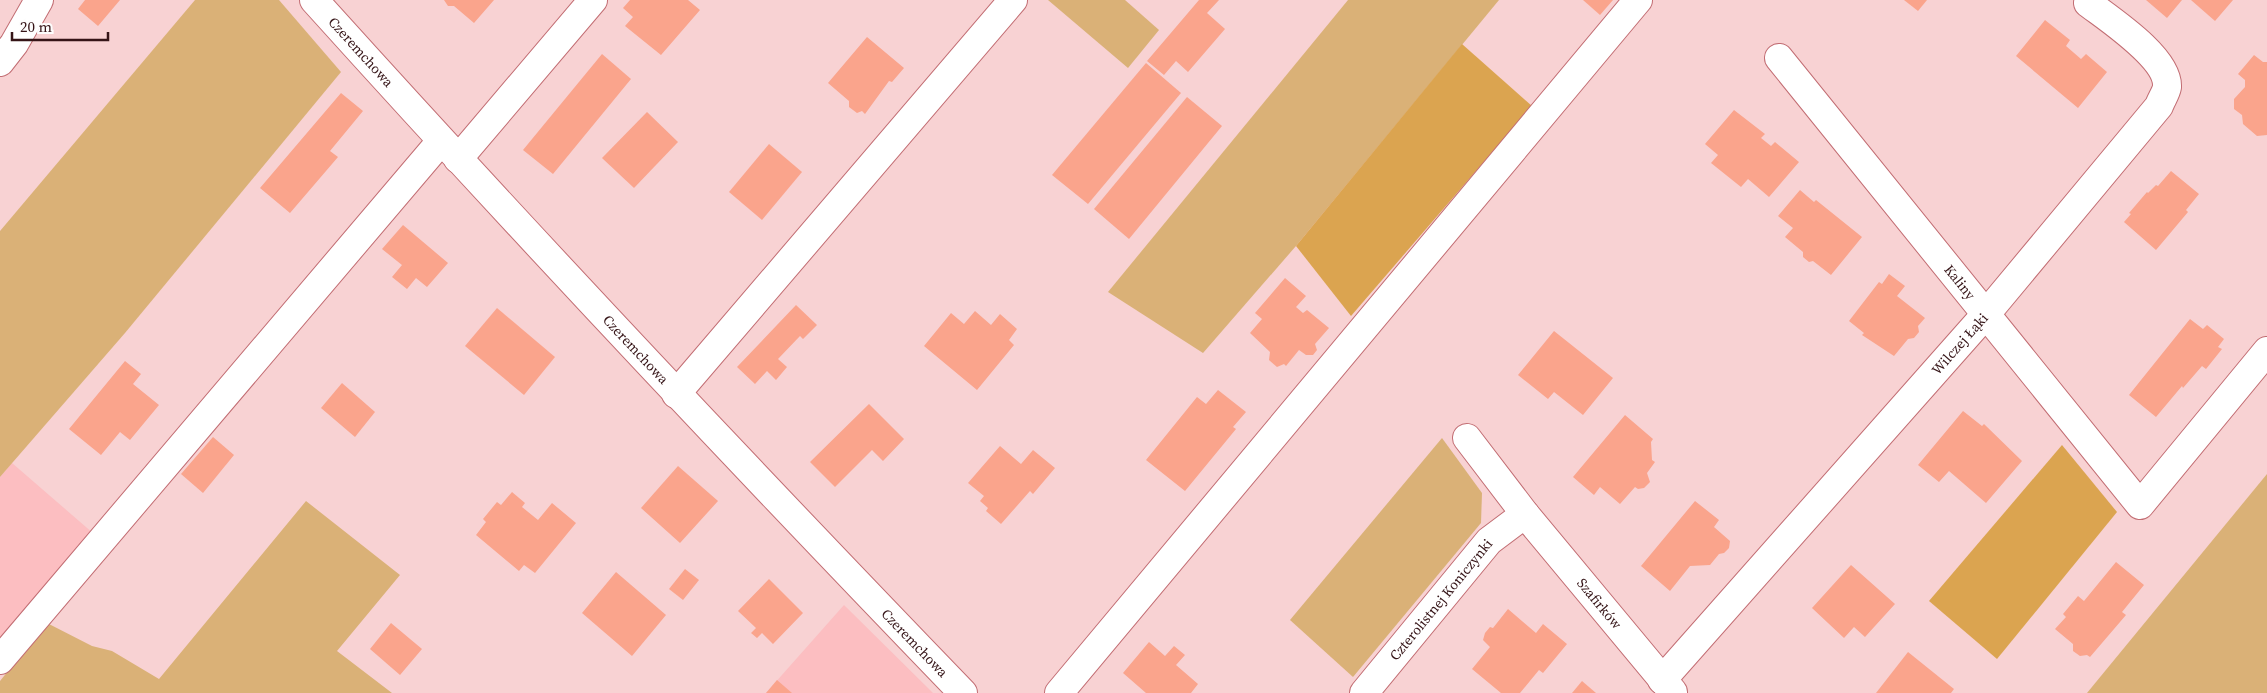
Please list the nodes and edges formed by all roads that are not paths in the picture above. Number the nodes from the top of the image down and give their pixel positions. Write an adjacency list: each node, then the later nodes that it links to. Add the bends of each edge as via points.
1 (39, 0): 8 (street)
2 (314, 0): 9 (street, Czeremchowa)
3 (593, 0): 9 (street)
4 (1013, 0): 12 (street)
5 (1638, 0): 18 (street)
6 (2088, 3): 10 (street, Wilczej Łąki, via 2148,51 2162,70 2167,87 2159,106)
7 (1779, 58): 10 (street, Kaliny)
8 (0, 62)
9 (450, 150): 12 (street, Czeremchowa); 15 (street)
10 (1986, 314): 11 (street, Kaliny, via 2140,505); 16 (street, Wilczej Łąki)
11 (2267, 350)
12 (676, 394): 17 (street, Czeremchowa)
13 (1468, 438): 14 (street, Szafirków)
14 (1524, 514): 16 (street, Szafirków); 19 (street, Czterolistnej Koniczynki, via 1489,540)
15 (0, 660)
16 (1668, 686)
17 (963, 693)
18 (1059, 693)
19 (1364, 693)

